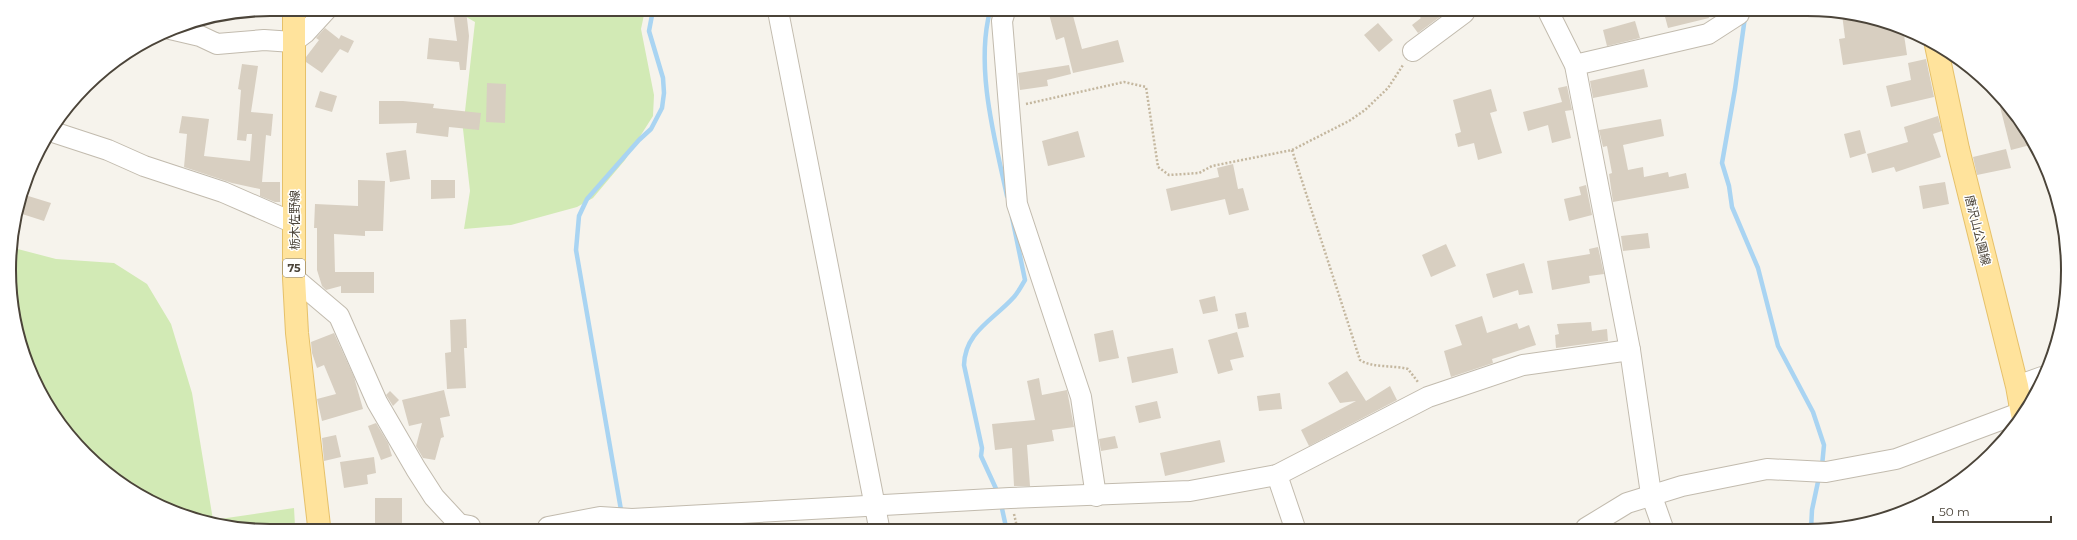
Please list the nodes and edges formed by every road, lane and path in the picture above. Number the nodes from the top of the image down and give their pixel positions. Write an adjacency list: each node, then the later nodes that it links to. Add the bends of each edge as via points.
1 (294, 16): 9 (main road, 栃木佐野線 / 75)
2 (321, 16): 9 (street)
3 (779, 16): 27 (street)
4 (1004, 16): 13 (street)
5 (1460, 16): 10 (street)
6 (1550, 16): 12 (street)
7 (1736, 16): 12 (street, via 1708,34)
8 (181, 32): 9 (street, via 217,44 264,40)
9 (293, 42): 16 (main road, 栃木佐野線 / 75)
10 (1413, 51): 15 (path, via 1388,88 1365,110 1349,122)
11 (1938, 52): 20 (main road, 唐沢山公園線, via 1958,149)
12 (1575, 65): 18 (street)
13 (1008, 108): 15 (path, via 1124,82 1146,87 1158,167 1169,175 1199,173 1212,166); 26 (street, via 1017,204 1081,397)
14 (56, 133): 16 (street, via 224,192)
15 (1292, 150): 21 (path, via 1360,360 1367,365 1393,365 1408,369)
16 (294, 223): 17 (main road, 栃木佐野線 / 75)
17 (294, 278): 28 (main road, 栃木佐野線 / 75, via 297,333); 29 (street, via 339,316 377,402 434,497)
18 (1630, 350): 21 (street, via 1523,365); 25 (street)
19 (2036, 380): 20 (street)
20 (2017, 386): 22 (main road, 唐沢山公園線)
21 (1428, 397): 24 (street)
22 (2020, 407)
23 (2016, 414): 25 (street, via 1896,459 1826,472 1767,469)
24 (1277, 475): 26 (street, via 1190,492); 32 (street)
25 (1651, 494): 33 (street, via 1620,506); 34 (street)
26 (1096, 496): 27 (street, via 1010,498)
27 (875, 507): 30 (street, via 632,519 600,517); 31 (street)
28 (319, 524)
29 (458, 524)
30 (564, 524)
31 (878, 524)
32 (1294, 524)
33 (1592, 524)
34 (1662, 524)

